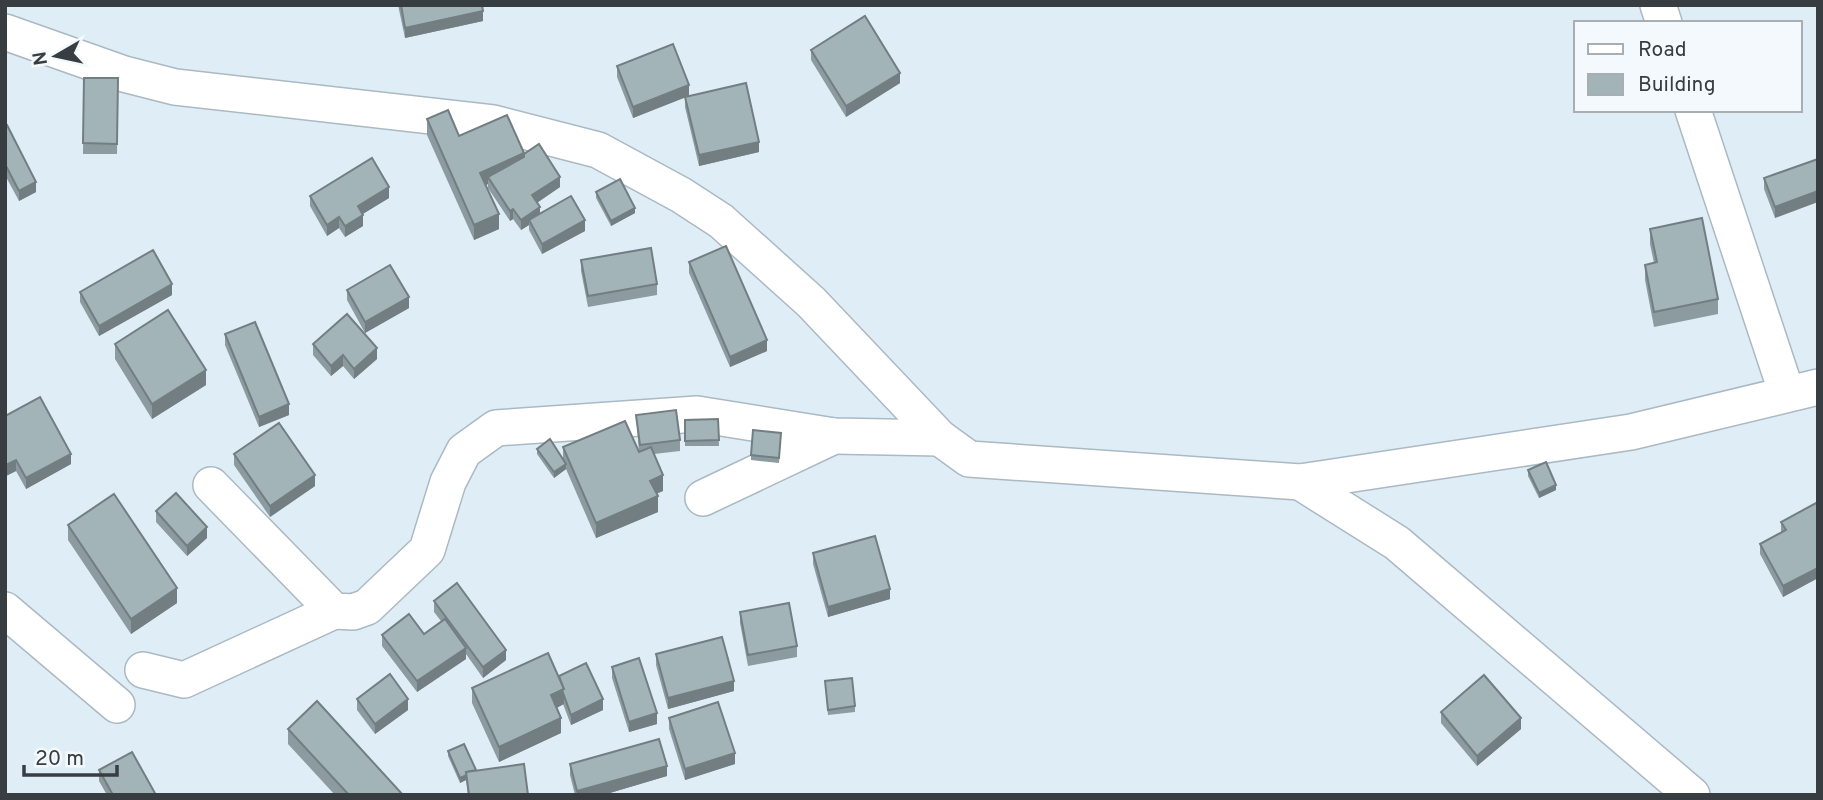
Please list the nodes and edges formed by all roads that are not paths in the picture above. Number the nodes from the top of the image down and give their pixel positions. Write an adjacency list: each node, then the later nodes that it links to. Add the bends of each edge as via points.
1 (5, 32): 5 (street, via 175,87 493,123 598,150 721,221 811,302)
2 (1694, 112): 3 (street)
3 (1802, 390): 6 (street, via 1631,432)
4 (834, 436): 5 (street); 8 (street); 10 (street, via 697,414 496,428 464,451 448,482 426,550 367,607)
5 (940, 438): 6 (street, via 970,459)
6 (1300, 482): 13 (street, via 1397,543)
7 (211, 485): 10 (street)
8 (703, 498)
9 (5, 610): 12 (street)
10 (334, 611): 11 (street, via 184,680)
11 (143, 670)
12 (117, 705)
13 (1692, 795)

